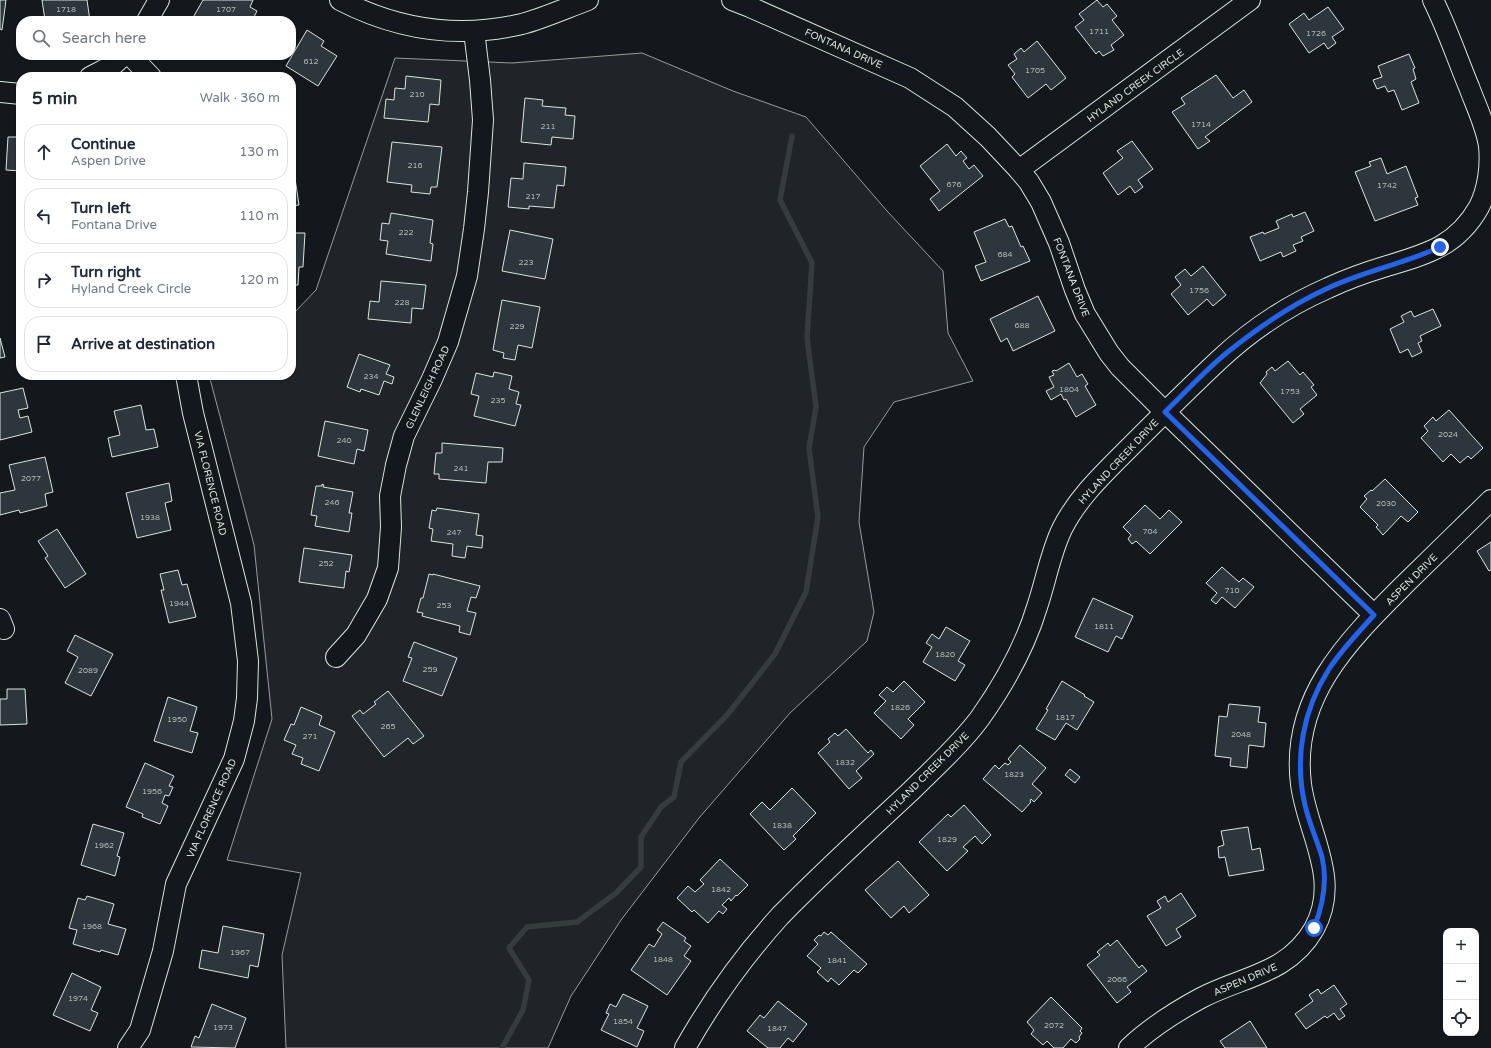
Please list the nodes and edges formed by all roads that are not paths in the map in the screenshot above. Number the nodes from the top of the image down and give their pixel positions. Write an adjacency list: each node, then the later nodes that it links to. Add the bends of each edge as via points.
1 (159, 0): 7 (street)
2 (340, 0): 8 (street, via 363,12 393,22 449,31)
3 (588, 0): 8 (street, via 523,23)
4 (732, 0): 15 (street, FONTANA DRIVE, via 910,78 955,107)
5 (1250, 0): 15 (street, HYLAND CREEK CIRCLE)
6 (1433, 0): 17 (street, via 1482,120 1489,144 1487,188 1471,220 1458,234 1440,247 1326,288 1294,306 1228,352)
7 (150, 16)
8 (474, 31): 20 (street, GLENLEIGH ROAD, via 480,80 482,141 467,276 448,342 404,436 396,465 390,496 388,568 377,599 356,636)
9 (118, 60): 11 (street)
10 (135, 60): 12 (street)
11 (99, 72)
12 (146, 72)
13 (0, 92): 14 (street)
14 (16, 94)
15 (1019, 170): 17 (street, FONTANA DRIVE, via 1029,182 1051,222 1075,290 1096,334 1120,367)
16 (187, 380): 21 (street, VIA FLORENCE ROAD, via 241,603 248,661 247,698 234,759 176,884 163,950 140,1030)
17 (1165, 412): 19 (street, FONTANA DRIVE); 22 (street, HYLAND CREEK DRIVE, via 1071,512 1054,550 1029,631 977,722 939,764 780,916 717,995)
18 (1491, 500): 19 (street, ASPEN DRIVE)
19 (1374, 615): 23 (street, ASPEN DRIVE, via 1329,668 1307,714 1302,737 1302,790 1325,874 1321,912 1314,928 1287,960 1271,970 1202,998 1154,1028)
20 (336, 657)
21 (128, 1048)
22 (685, 1048)
23 (1129, 1048)

